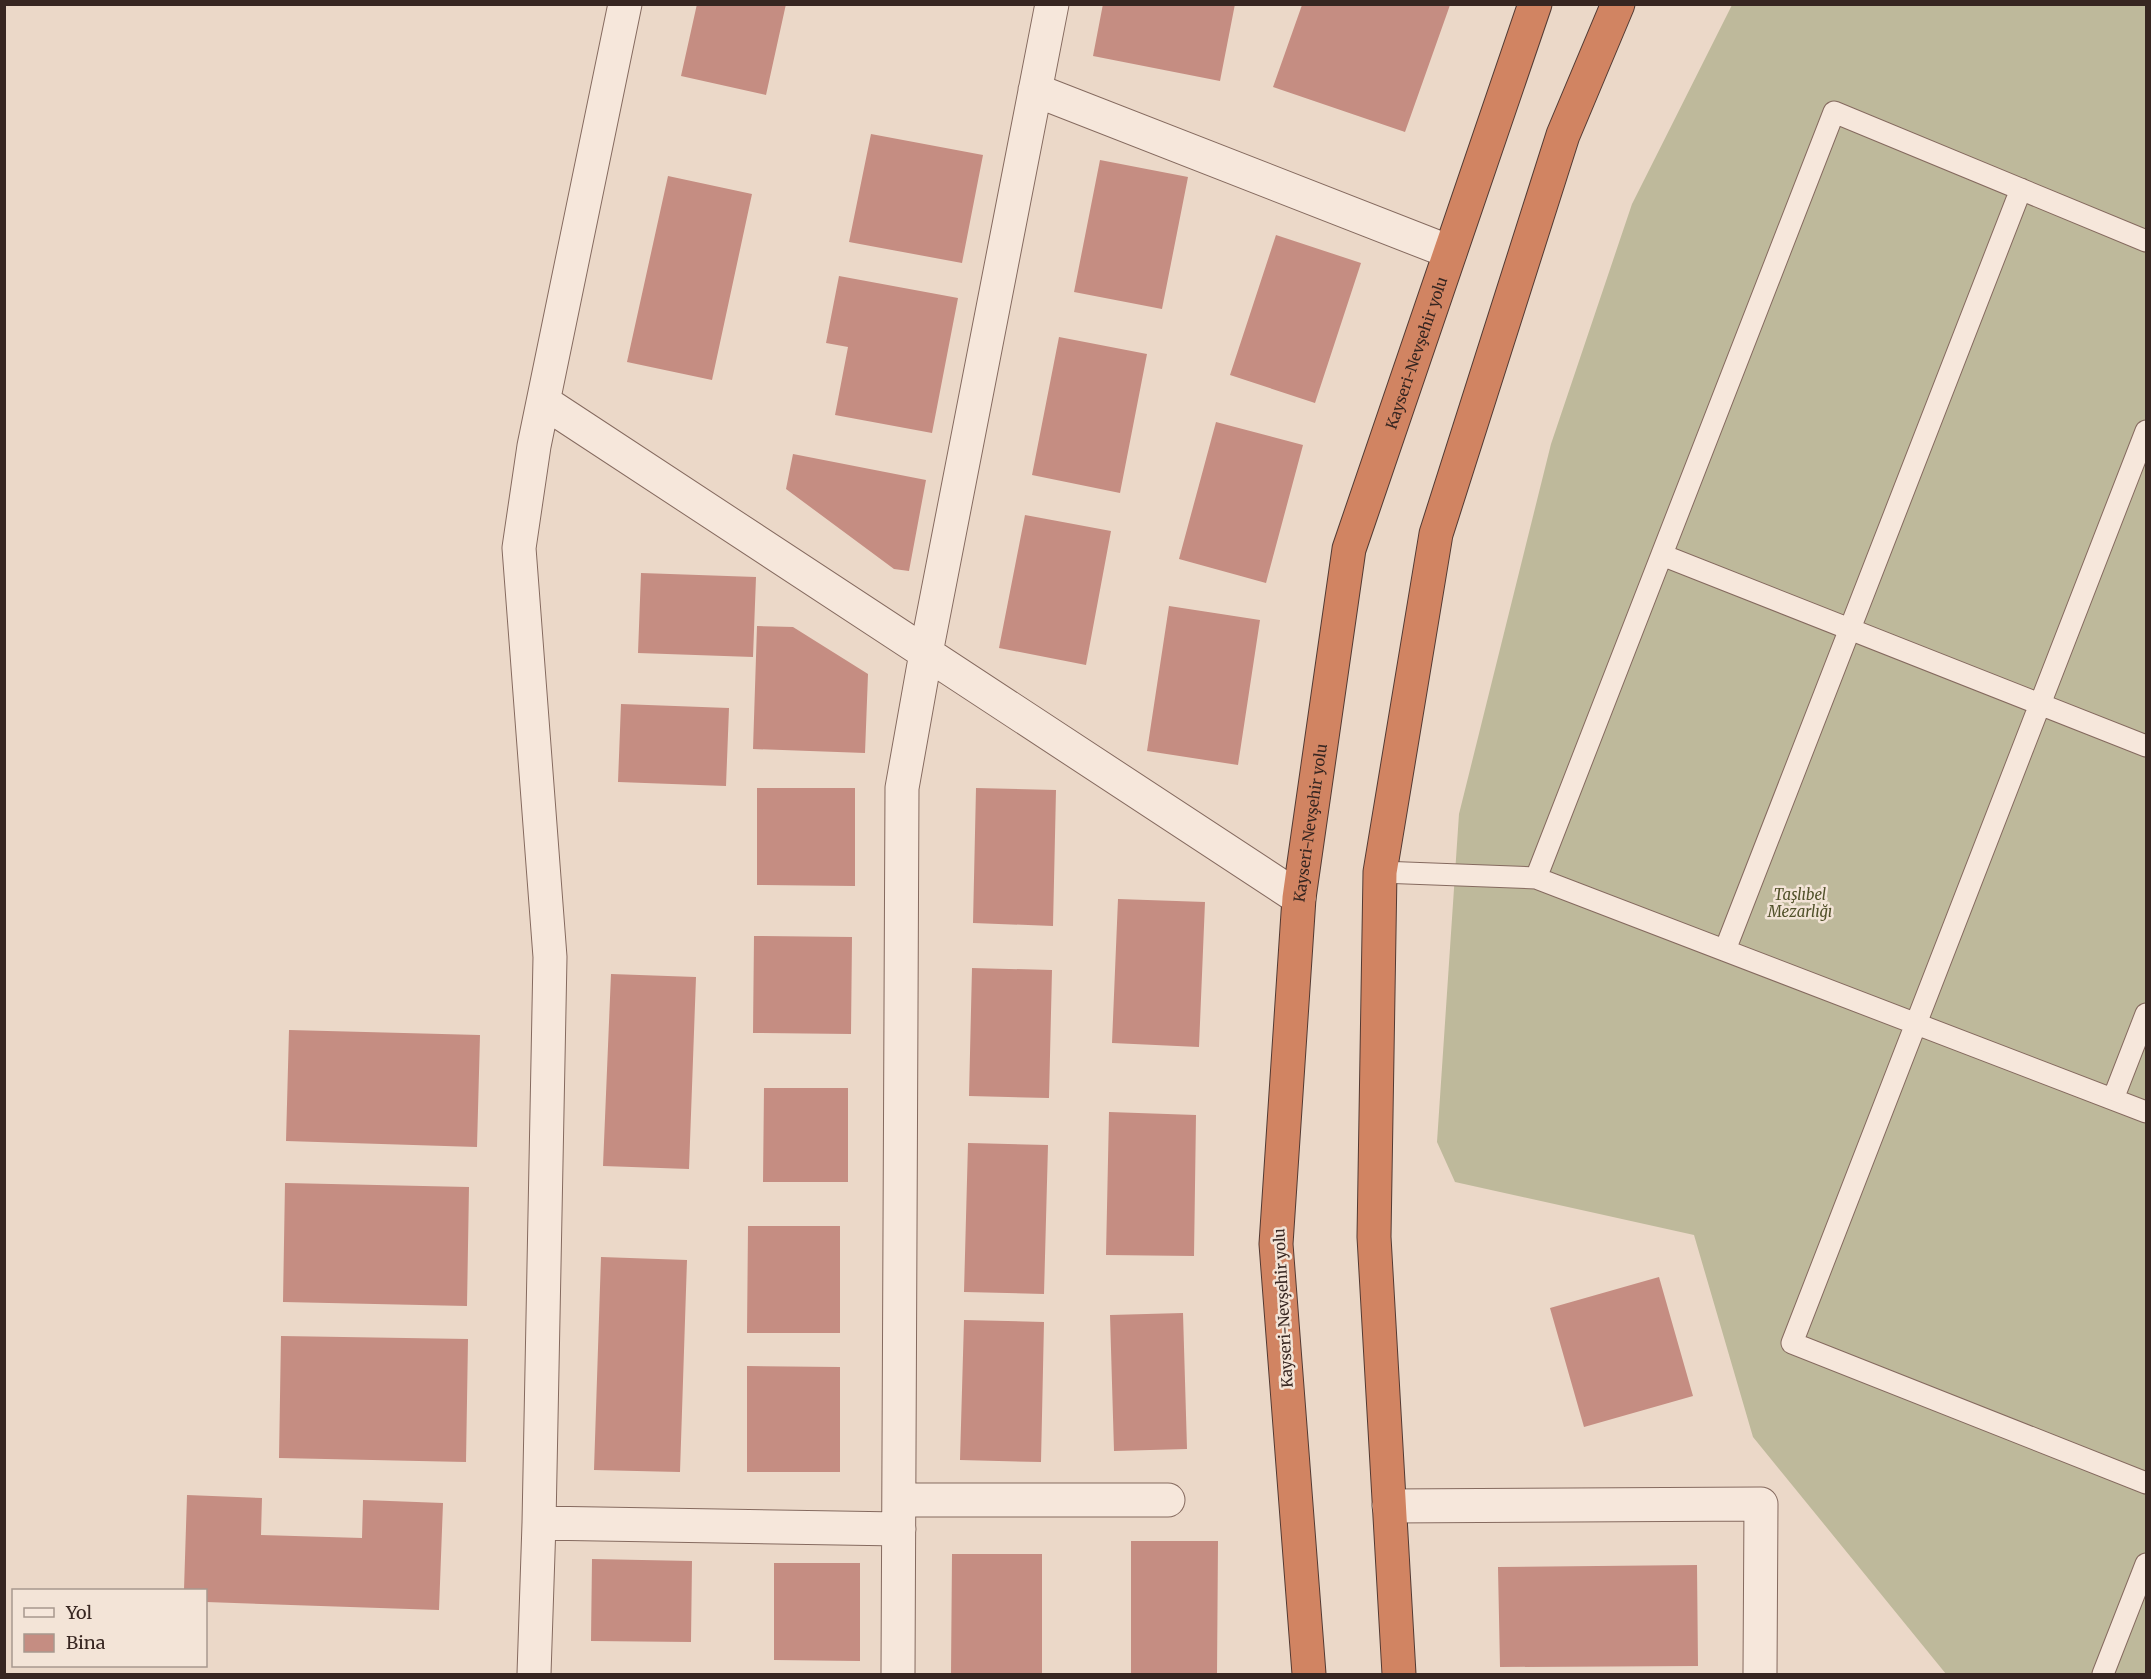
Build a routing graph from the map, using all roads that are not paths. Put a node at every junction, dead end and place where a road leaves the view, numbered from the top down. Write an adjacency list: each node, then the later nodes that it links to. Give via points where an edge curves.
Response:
1 (625, 4): 9 (street)
2 (1052, 4): 5 (street)
3 (1535, 4): 8 (highway, Kayseri-Nevşehir yolu)
4 (1618, 4): 16 (highway, via 1563,135 1436,534)
5 (1035, 90): 8 (street); 13 (street)
6 (2021, 189): 7 (lane); 11 (lane, via 1834,112); 12 (lane)
7 (2146, 241)
8 (1450, 252): 18 (highway, Kayseri-Nevşehir yolu, via 1348,549)
9 (544, 402): 13 (street); 28 (street, via 519,548 550,957)
10 (2146, 431): 14 (lane)
11 (1662, 555): 12 (lane); 17 (lane)
12 (1849, 629): 14 (lane); 19 (lane)
13 (926, 653): 18 (street); 27 (street, via 902,788)
14 (2040, 704): 15 (lane); 21 (lane)
15 (2146, 746)
16 (1380, 872): 17 (lane); 26 (highway, via 1374,1237)
17 (1536, 878): 19 (lane)
18 (1299, 898): 30 (highway, Kayseri-Nevşehir yolu, via 1276,1244)
19 (1725, 950): 21 (lane)
20 (2146, 1014): 22 (lane)
21 (1916, 1024): 22 (lane); 24 (lane, via 1792,1344)
22 (2114, 1099): 23 (lane)
23 (2146, 1112)
24 (2146, 1483)
25 (1168, 1500): 27 (street)
26 (1389, 1506): 33 (highway); 34 (street, via 1761,1504)
27 (899, 1514): 28 (street); 32 (street)
28 (539, 1523): 31 (street)
29 (2146, 1564): 35 (lane)
30 (1308, 1666)
31 (534, 1674)
32 (898, 1674)
33 (1399, 1674)
34 (1760, 1674)
35 (2103, 1674)

